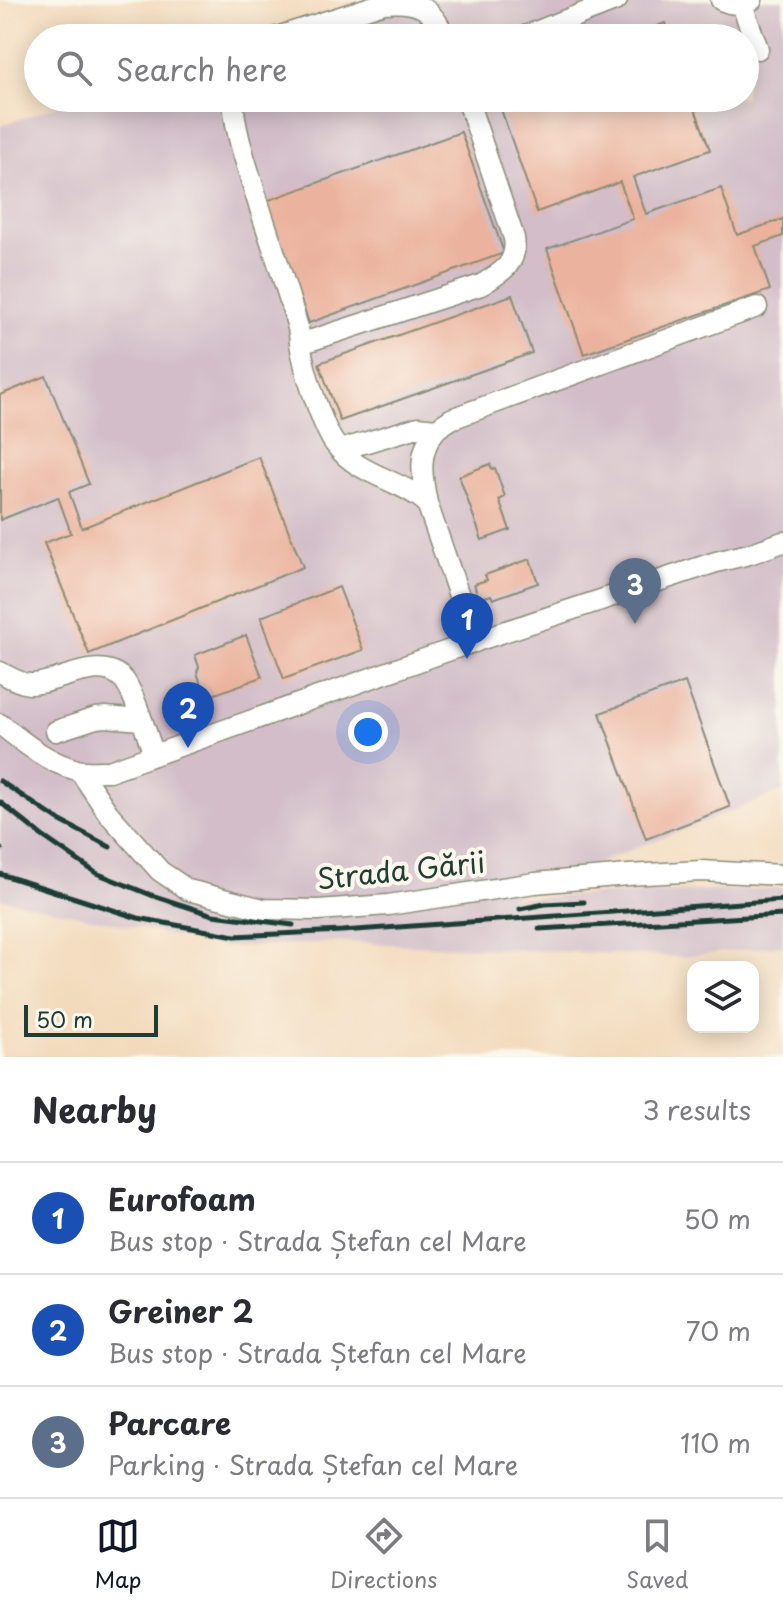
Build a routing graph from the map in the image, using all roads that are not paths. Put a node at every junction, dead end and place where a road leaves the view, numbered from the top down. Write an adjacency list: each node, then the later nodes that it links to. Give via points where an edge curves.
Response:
1 (617, 0): 6 (street)
2 (721, 0): 3 (street)
3 (747, 2): 7 (street)
4 (318, 24): 5 (street, via 400,2 422,7)
5 (439, 24)
6 (556, 24)
7 (752, 24)
8 (234, 112): 11 (street)
9 (472, 112): 11 (street, via 514,238 512,261 481,285)
10 (757, 307): 12 (street, via 451,419)
11 (300, 344): 13 (street, via 328,433)
12 (436, 429): 13 (street, via 418,427); 14 (street, via 422,462)
13 (340, 450): 14 (street)
14 (427, 503): 16 (street)
15 (783, 542): 16 (street)
16 (475, 642): 21 (street)
17 (0, 672): 18 (street, via 26,684 92,669 116,673 125,681)
18 (141, 720): 20 (street, via 96,718); 21 (street)
19 (0, 724): 22 (street, via 53,762)
20 (56, 731)
21 (154, 755): 22 (street, via 109,771)
22 (80, 771): 23 (street, Strada Gării, via 108,813 160,871 188,890 263,909 388,905 628,875)
23 (783, 875)

